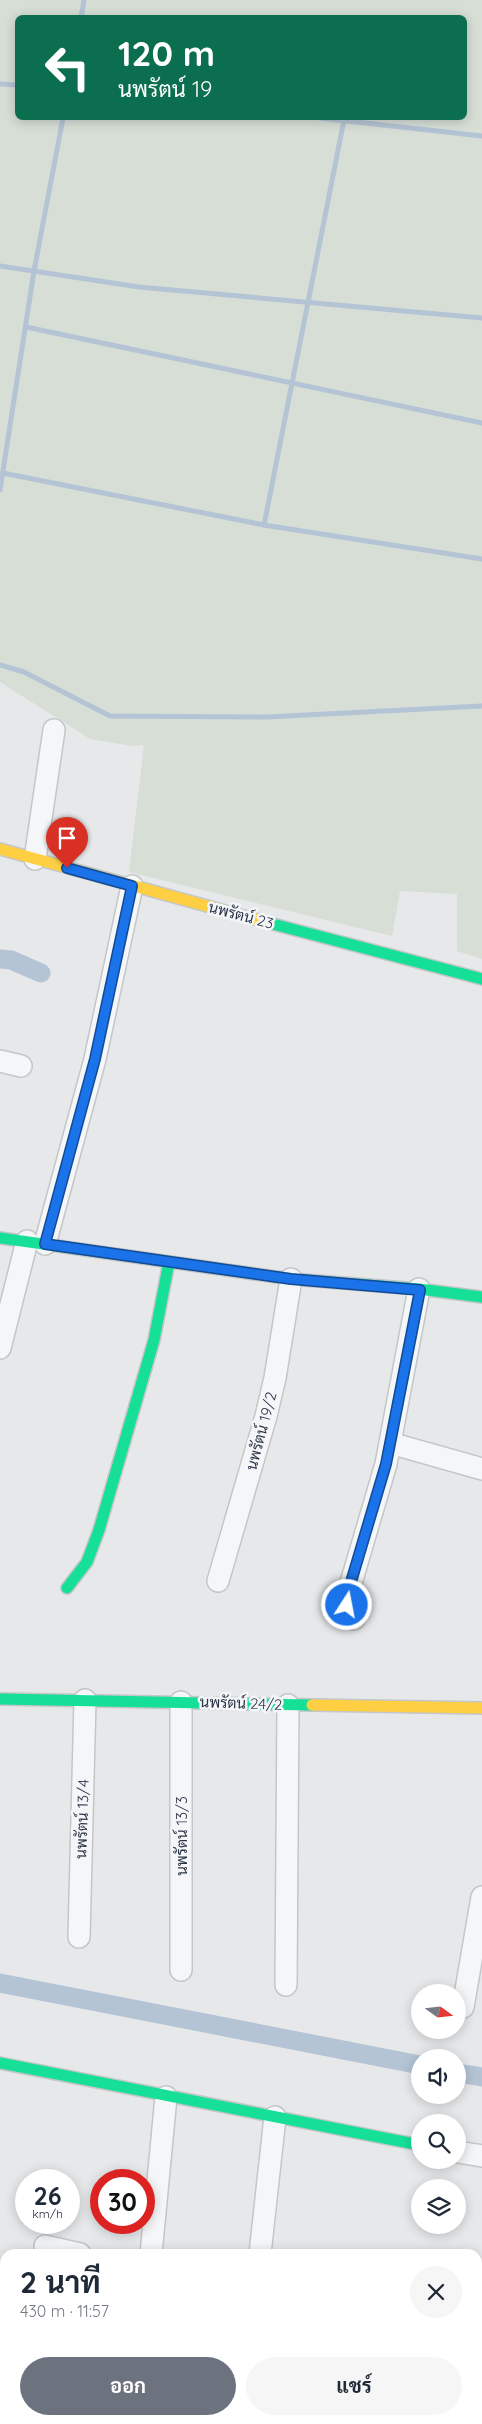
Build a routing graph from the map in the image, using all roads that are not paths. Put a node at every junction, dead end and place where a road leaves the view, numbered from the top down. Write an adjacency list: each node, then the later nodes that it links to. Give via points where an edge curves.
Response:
1 (54, 730): 3 (street)
2 (0, 849): 3 (street, นพรัตน์ 23)
3 (35, 859): 4 (street, นพรัตน์ 23)
4 (132, 886): 5 (street, นพรัตน์ 23); 9 (street, via 95,1059)
5 (482, 979)
6 (0, 1061): 7 (street)
7 (21, 1066)
8 (0, 1238): 9 (street)
9 (36, 1243): 10 (street); 14 (street)
10 (169, 1262): 11 (street); 18 (street, via 154,1340 99,1530 87,1562)
11 (291, 1279): 12 (street); 17 (street, นพรัตน์ 19/2, via 266,1416)
12 (420, 1290): 13 (street); 15 (street)
13 (482, 1297)
14 (0, 1348)
15 (390, 1443): 16 (street); 19 (street, via 346,1600)
16 (482, 1470)
17 (218, 1580)
18 (68, 1588)
19 (354, 1619)
20 (0, 1698): 21 (street, นพรัตน์ 24/2)
21 (85, 1700): 22 (street, นพรัตน์ 24/2); 26 (street, นพรัตน์ 13/4)
22 (181, 1702): 23 (street, นพรัตน์ 24/2); 27 (street, นพรัตน์ 13/3)
23 (288, 1705): 24 (street, นพรัตน์ 24/2); 28 (street)
24 (482, 1708)
25 (482, 1897): 29 (street)
26 (79, 1937)
27 (181, 1970)
28 (286, 1985)
29 (466, 1990)
30 (0, 2063): 31 (street)
31 (166, 2097): 32 (street); 38 (street)
32 (275, 2117): 33 (street); 39 (street)
33 (411, 2143)
34 (466, 2153): 35 (street)
35 (482, 2156)
36 (44, 2246): 37 (street)
37 (58, 2249)
38 (151, 2249)
39 (261, 2249)

